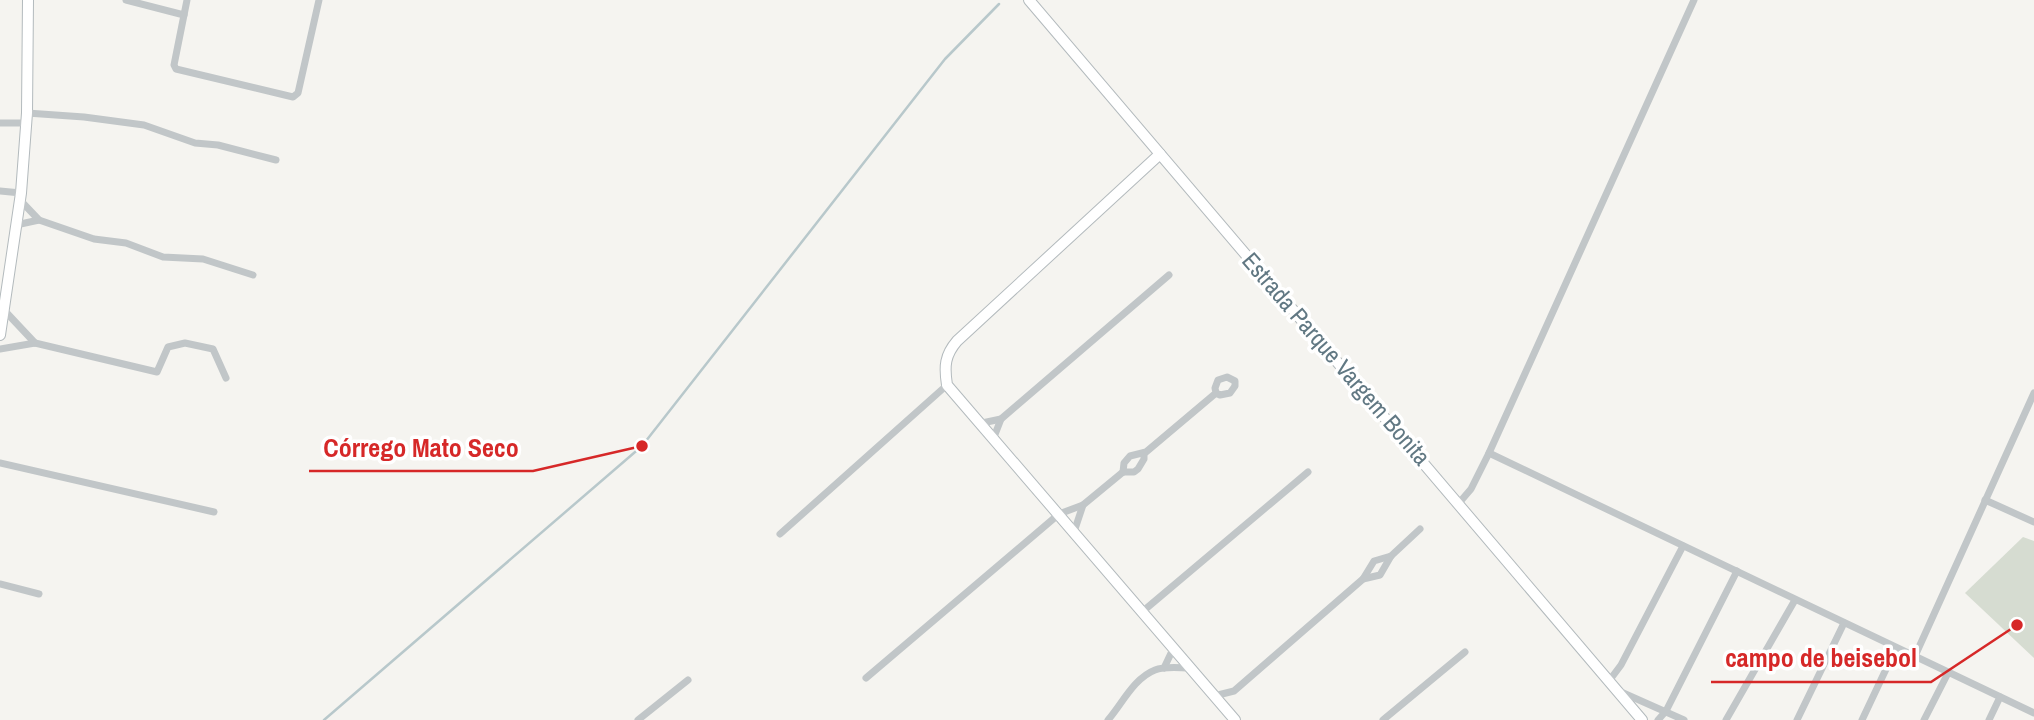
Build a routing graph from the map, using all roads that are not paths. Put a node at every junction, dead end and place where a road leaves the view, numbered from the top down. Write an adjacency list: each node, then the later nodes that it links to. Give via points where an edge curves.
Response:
1 (28, 0): 8 (street)
2 (127, 0): 7 (street)
3 (187, 0): 7 (street)
4 (319, 0): 7 (street, via 298,93 293,97 176,69)
5 (1029, 0): 10 (street, Estrada Parque Vargem Bonita)
6 (1694, 0): 30 (street)
7 (184, 15)
8 (27, 118): 9 (street); 11 (street, via 94,118 144,125 195,143); 13 (street)
9 (0, 123)
10 (1160, 154): 23 (street, via 957,341 946,359); 35 (street, Estrada Parque Vargem Bonita)
11 (276, 160)
12 (0, 191): 13 (street)
13 (20, 196): 14 (street); 15 (street)
14 (39, 219): 15 (street); 16 (street, via 94,239 126,243 163,257 203,259)
15 (16, 225): 18 (street)
16 (253, 275)
17 (1169, 275): 26 (street)
18 (4, 310): 19 (street); 20 (street)
19 (0, 335)
20 (35, 344): 21 (street); 22 (street, via 157,372 168,347 185,344 213,349)
21 (0, 349)
22 (226, 378)
23 (947, 385): 27 (street); 42 (street)
24 (1216, 393): 29 (street)
25 (2034, 393): 34 (street)
26 (1001, 419): 27 (street); 28 (street)
27 (982, 423): 28 (street)
28 (994, 437): 38 (street)
29 (1144, 453): 32 (street, via 1127,459); 32 (street, via 1138,469)
30 (1489, 453): 35 (street); 43 (street)
31 (0, 463): 37 (street)
32 (1123, 472): 36 (street)
33 (1308, 472): 50 (street)
34 (1985, 500): 39 (street); 55 (street)
35 (1459, 503): 61 (street, Estrada Parque Vargem Bonita)
36 (1083, 505): 38 (street); 41 (street)
37 (214, 512)
38 (1059, 514): 41 (street); 59 (street)
39 (2034, 522)
40 (1420, 529): 44 (street)
41 (1074, 532): 50 (street)
42 (780, 534)
43 (1683, 546): 45 (street); 61 (street)
44 (1391, 556): 46 (street, via 1374,561); 46 (street, via 1380,575)
45 (1737, 571): 49 (street); 67 (street)
46 (1363, 579): 62 (street)
47 (0, 584): 48 (street)
48 (39, 594)
49 (1795, 600): 51 (street); 76 (street)
50 (1142, 612): 53 (street)
51 (1844, 623): 52 (street); 77 (street)
52 (1896, 648): 55 (street); 78 (street)
53 (1173, 649): 56 (street); 57 (street)
54 (1465, 652): 72 (street)
55 (1915, 656): 58 (street)
56 (1164, 668): 57 (street); 70 (street, via 1152,671 1126,695)
57 (1190, 668): 64 (street)
58 (1948, 673): 65 (street); 79 (street)
59 (866, 678)
60 (688, 680): 69 (street)
61 (1609, 681): 63 (street, Estrada Parque Vargem Bonita)
62 (1234, 691): 64 (street); 66 (street)
63 (1617, 691): 67 (street); 73 (street, Estrada Parque Vargem Bonita)
64 (1214, 696): 66 (street)
65 (2000, 697): 68 (street); 80 (street)
66 (1225, 708): 71 (street)
67 (1666, 711): 74 (street); 75 (street)
68 (2034, 713)
69 (638, 720)
70 (1108, 720)
71 (1235, 720)
72 (1383, 720)
73 (1642, 720)
74 (1658, 720)
75 (1684, 720)
76 (1726, 720)
77 (1797, 720)
78 (1862, 720)
79 (1924, 720)
80 (1989, 720)

